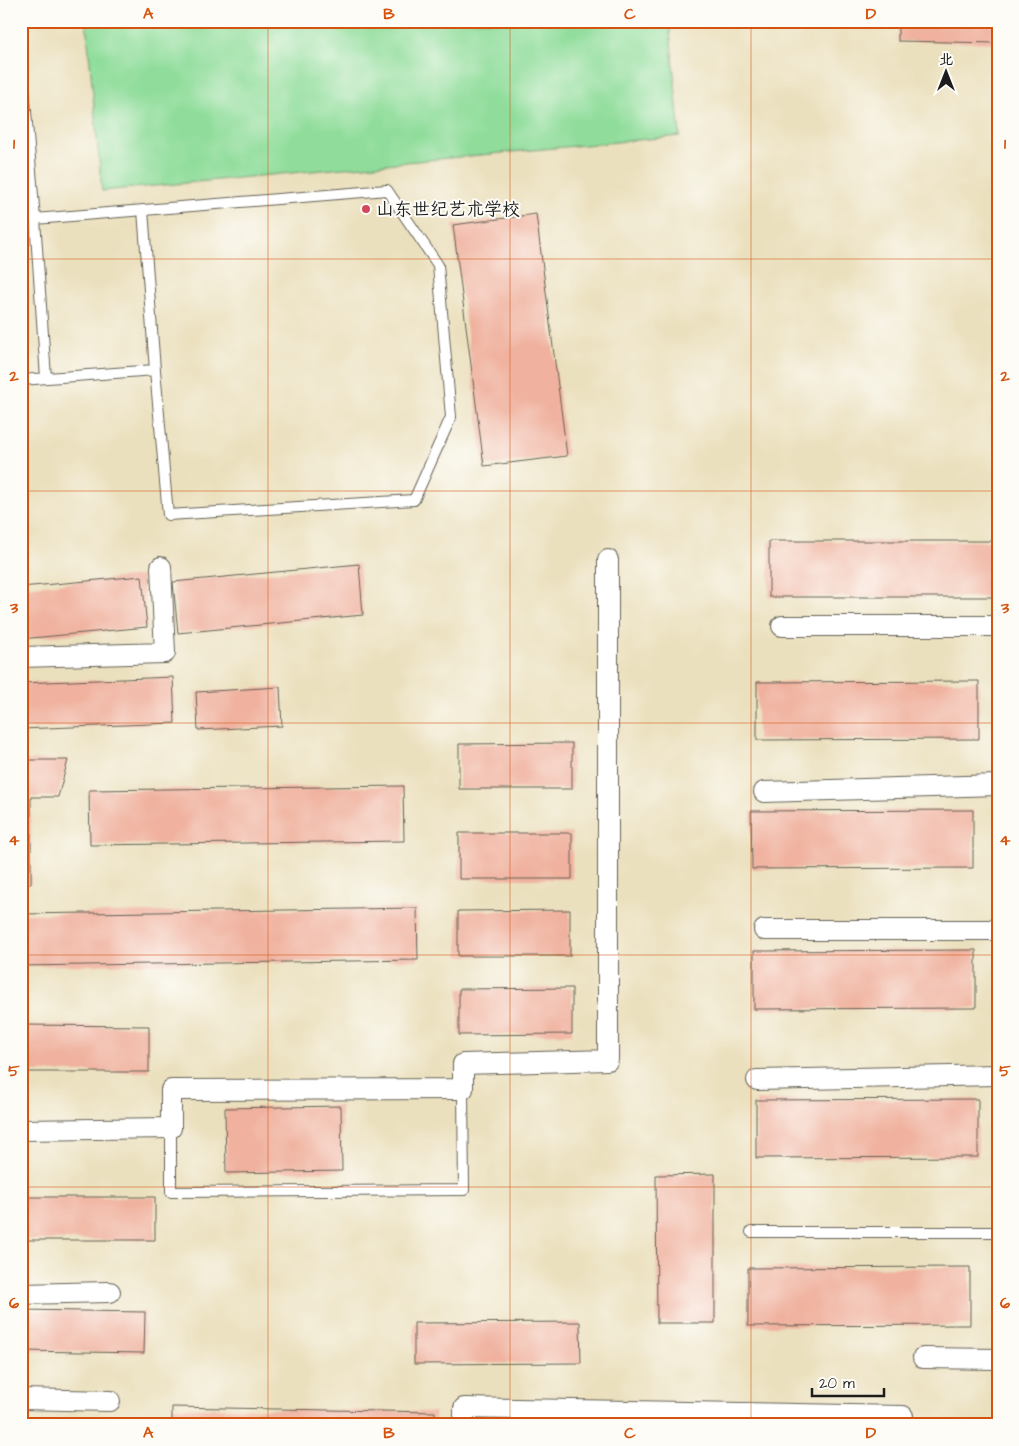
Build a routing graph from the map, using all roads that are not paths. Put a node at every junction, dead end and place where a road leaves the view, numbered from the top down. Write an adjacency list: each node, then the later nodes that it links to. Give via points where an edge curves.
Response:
1 (21, 52): 3 (lane)
2 (143, 210): 3 (lane); 4 (lane); 4 (lane, via 387,190 438,265 451,417 414,500 168,515)
3 (35, 219): 5 (lane)
4 (155, 370): 5 (lane)
5 (46, 378): 6 (lane)
6 (21, 380)
7 (608, 560): 18 (street, via 608,1060 463,1064)
8 (160, 566): 11 (street, via 165,653)
9 (782, 626): 10 (street)
10 (998, 626)
11 (21, 657)
12 (998, 785): 13 (street)
13 (764, 792)
14 (764, 930): 15 (street)
15 (998, 930)
16 (998, 1075): 17 (street)
17 (757, 1080)
18 (463, 1089): 19 (street, via 171,1090); 19 (lane, via 464,1190 171,1192)
19 (171, 1128): 20 (street)
20 (21, 1130)
21 (751, 1232): 22 (lane)
22 (998, 1232)
23 (110, 1292): 24 (street)
24 (21, 1294)
25 (923, 1358): 26 (street)
26 (998, 1358)
27 (21, 1399): 28 (street)
28 (110, 1401)
29 (464, 1425): 30 (street, via 464,1408 903,1416)
30 (903, 1425)

